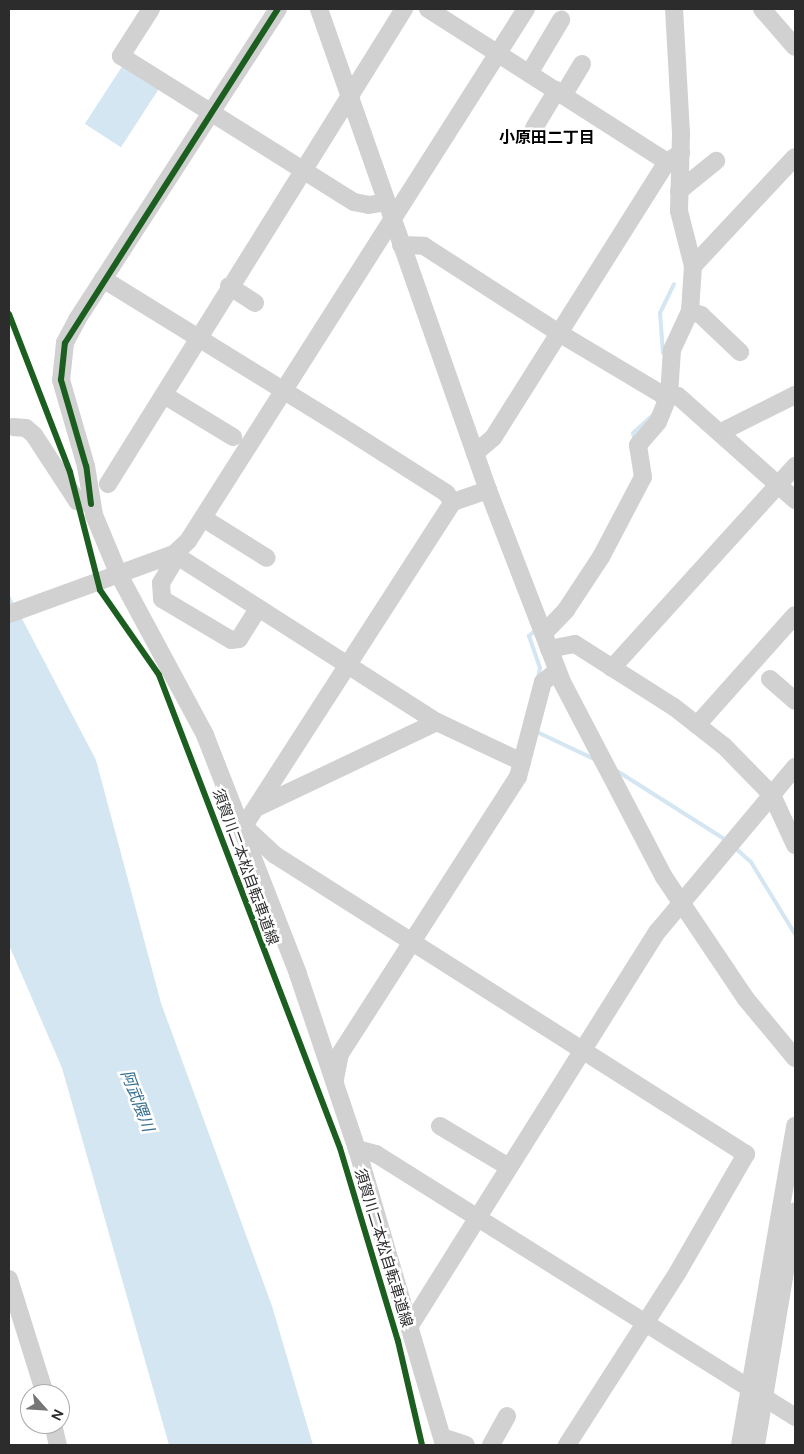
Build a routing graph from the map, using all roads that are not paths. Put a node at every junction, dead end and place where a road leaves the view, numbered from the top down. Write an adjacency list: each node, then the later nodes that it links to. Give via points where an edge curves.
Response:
1 (151, 9): 16 (street, via 121,56)
2 (278, 9): 16 (street)
3 (319, 9): 15 (street)
4 (404, 9): 15 (street)
5 (428, 9): 11 (street)
6 (526, 9): 11 (street)
7 (674, 9): 19 (street)
8 (764, 9): 10 (street)
9 (561, 20): 13 (street)
10 (795, 47)
11 (499, 52): 13 (street); 24 (street)
12 (582, 64): 14 (street)
13 (530, 72): 14 (street)
14 (560, 92): 17 (street); 19 (street)
15 (348, 97): 21 (street); 23 (street)
16 (211, 111): 21 (street); 27 (street)
17 (534, 128)
18 (795, 157): 26 (street)
19 (674, 158): 22 (street); 31 (street)
20 (716, 160): 22 (street)
21 (304, 169): 23 (street, via 362,205); 28 (street)
22 (679, 191): 26 (street)
23 (386, 202): 24 (street)
24 (393, 219): 25 (street); 34 (street)
25 (401, 245): 31 (street, via 424,246); 41 (street)
26 (693, 266): 30 (street)
27 (103, 279): 32 (street); 48 (street, via 65,344 61,364)
28 (229, 286): 29 (street); 32 (street)
29 (255, 303)
30 (690, 311): 33 (street, via 701,314); 36 (street, via 672,350)
31 (559, 334): 36 (street); 41 (street, via 493,438)
32 (196, 336): 34 (street); 35 (street)
33 (740, 352)
34 (284, 390): 47 (street, via 446,493); 49 (street)
35 (164, 395): 40 (street); 43 (street)
36 (670, 395): 39 (street, via 678,396); 56 (street, via 658,422 638,445 643,477 618,525)
37 (795, 395): 39 (street)
38 (13, 428): 48 (street, via 26,428 34,435 77,501)
39 (721, 432): 44 (street)
40 (233, 437)
41 (475, 453): 45 (street)
42 (795, 466): 44 (street)
43 (108, 484)
44 (779, 486): 46 (street); 58 (street)
45 (488, 490): 47 (street); 56 (street)
46 (795, 500)
47 (453, 502): 57 (street)
48 (91, 504): 52 (street)
49 (203, 518): 50 (street); 51 (street)
50 (175, 556): 52 (street); 53 (street); 53 (street, via 161,583 162,599 231,640 239,639)
51 (267, 558)
52 (112, 577): 54 (street); 68 (street, via 185,691)
53 (257, 610): 57 (street)
54 (9, 614)
55 (795, 615): 63 (street)
56 (546, 641): 58 (street, via 570,643); 59 (street)
57 (348, 668): 62 (street); 67 (street)
58 (612, 668): 63 (street)
59 (557, 671): 64 (street, via 543,682); 70 (street, via 624,808)
60 (770, 679): 61 (street)
61 (795, 701)
62 (437, 722): 64 (street); 67 (street)
63 (697, 725): 66 (street)
64 (522, 762): 71 (street)
65 (795, 768): 66 (street)
66 (772, 795): 69 (street); 70 (street)
67 (260, 806): 68 (street)
68 (243, 828): 71 (street, via 275,855); 74 (street)
69 (795, 845)
70 (682, 904): 72 (street, via 658,931); 73 (street, via 746,999)
71 (413, 942): 72 (street); 74 (street, via 340,1054)
72 (581, 1048): 78 (street); 83 (street, via 746,1154)
73 (795, 1058)
74 (335, 1080): 77 (street)
75 (440, 1126): 78 (street)
76 (795, 1126): 85 (street)
77 (357, 1149): 80 (street, via 376,1154); 82 (street)
78 (507, 1166): 80 (street)
79 (795, 1211): 85 (street)
80 (474, 1217): 82 (street); 83 (street)
81 (9, 1279): 84 (street)
82 (411, 1324): 88 (street)
83 (645, 1324): 85 (street); 91 (street)
84 (42, 1384)
85 (757, 1395): 87 (street); 92 (street); 93 (street)
86 (507, 1416): 90 (street)
87 (795, 1416)
88 (443, 1441): 89 (street)
89 (466, 1445)
90 (491, 1445)
91 (567, 1445)
92 (740, 1445)
93 (756, 1445)

